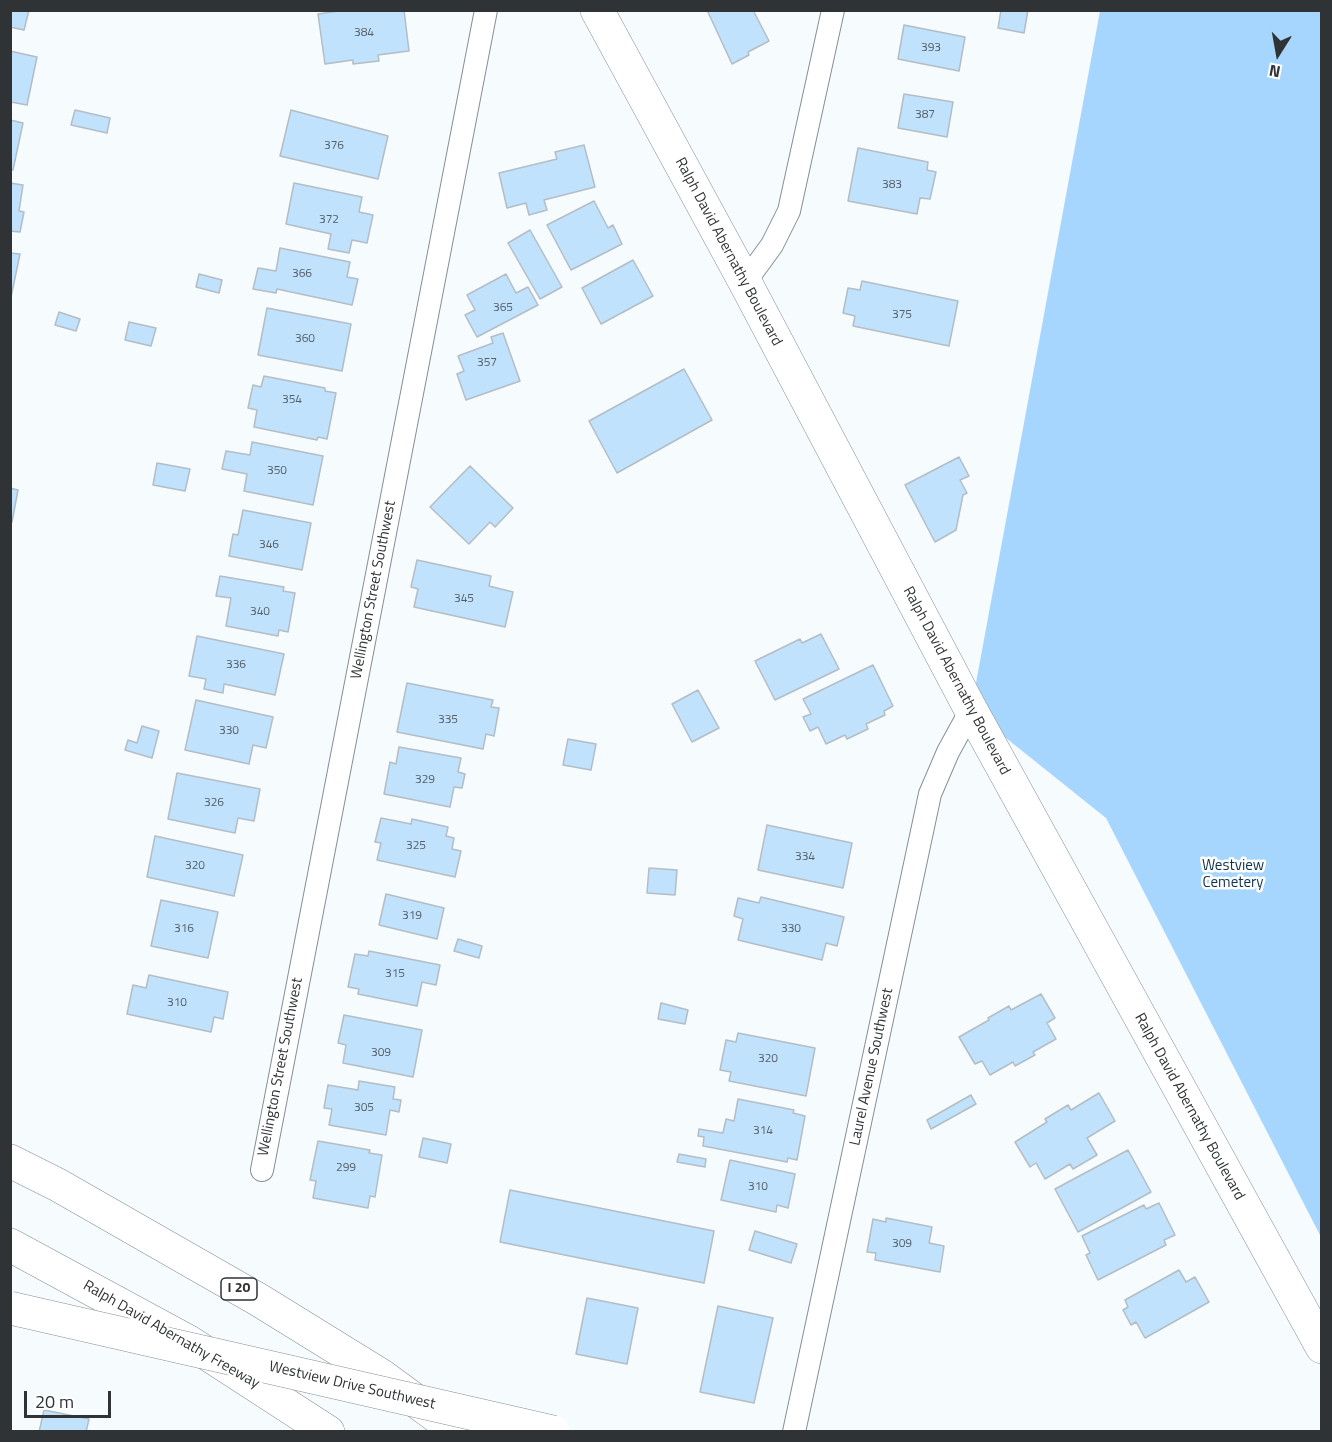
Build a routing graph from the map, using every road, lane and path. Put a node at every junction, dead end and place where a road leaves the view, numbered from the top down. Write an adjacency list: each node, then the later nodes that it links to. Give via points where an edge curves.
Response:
1 (486, 10): 7 (street, Wellington Street Southwest)
2 (597, 10): 4 (main road, Ralph David Abernathy Boulevard)
3 (833, 10): 4 (street, via 789,211 772,245)
4 (745, 282): 5 (main road, Ralph David Abernathy Boulevard)
5 (971, 710): 10 (main road, Ralph David Abernathy Boulevard); 14 (street, Laurel Avenue Southwest, via 930,794)
6 (10, 1161): 12 (main road, I 20, via 259,1300 382,1376)
7 (262, 1170)
8 (10, 1245): 11 (main road, Ralph David Abernathy Freeway, via 189,1342)
9 (10, 1308): 13 (main road, Westview Drive Southwest, bridge)
10 (1322, 1347)
11 (328, 1431)
12 (458, 1431)
13 (553, 1431)
14 (794, 1431)

